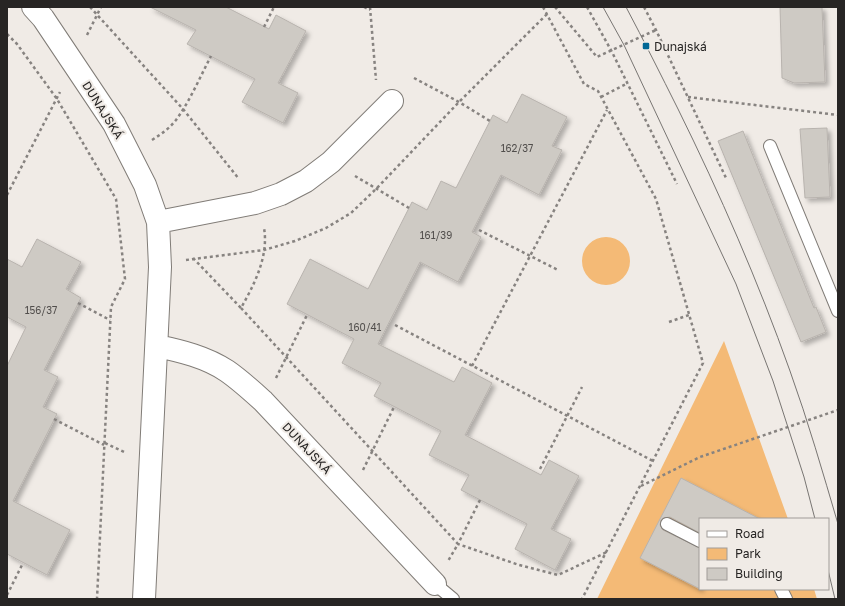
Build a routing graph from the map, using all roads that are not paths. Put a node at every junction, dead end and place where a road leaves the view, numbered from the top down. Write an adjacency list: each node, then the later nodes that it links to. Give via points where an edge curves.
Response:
1 (33, 7): 4 (street, DUNAJSKÁ, via 114,124 144,185)
2 (384, 94): 4 (street, via 331,162 306,181 281,194 255,203)
3 (770, 146): 5 (lane)
4 (158, 222): 6 (street, DUNAJSKÁ, via 160,267)
5 (838, 311)
6 (157, 346): 9 (street, DUNAJSKÁ, via 206,360 244,383); 10 (street, DUNAJSKÁ)
7 (667, 524): 8 (lane)
8 (699, 540)
9 (435, 584): 11 (lane)
10 (144, 599)
11 (453, 599)

